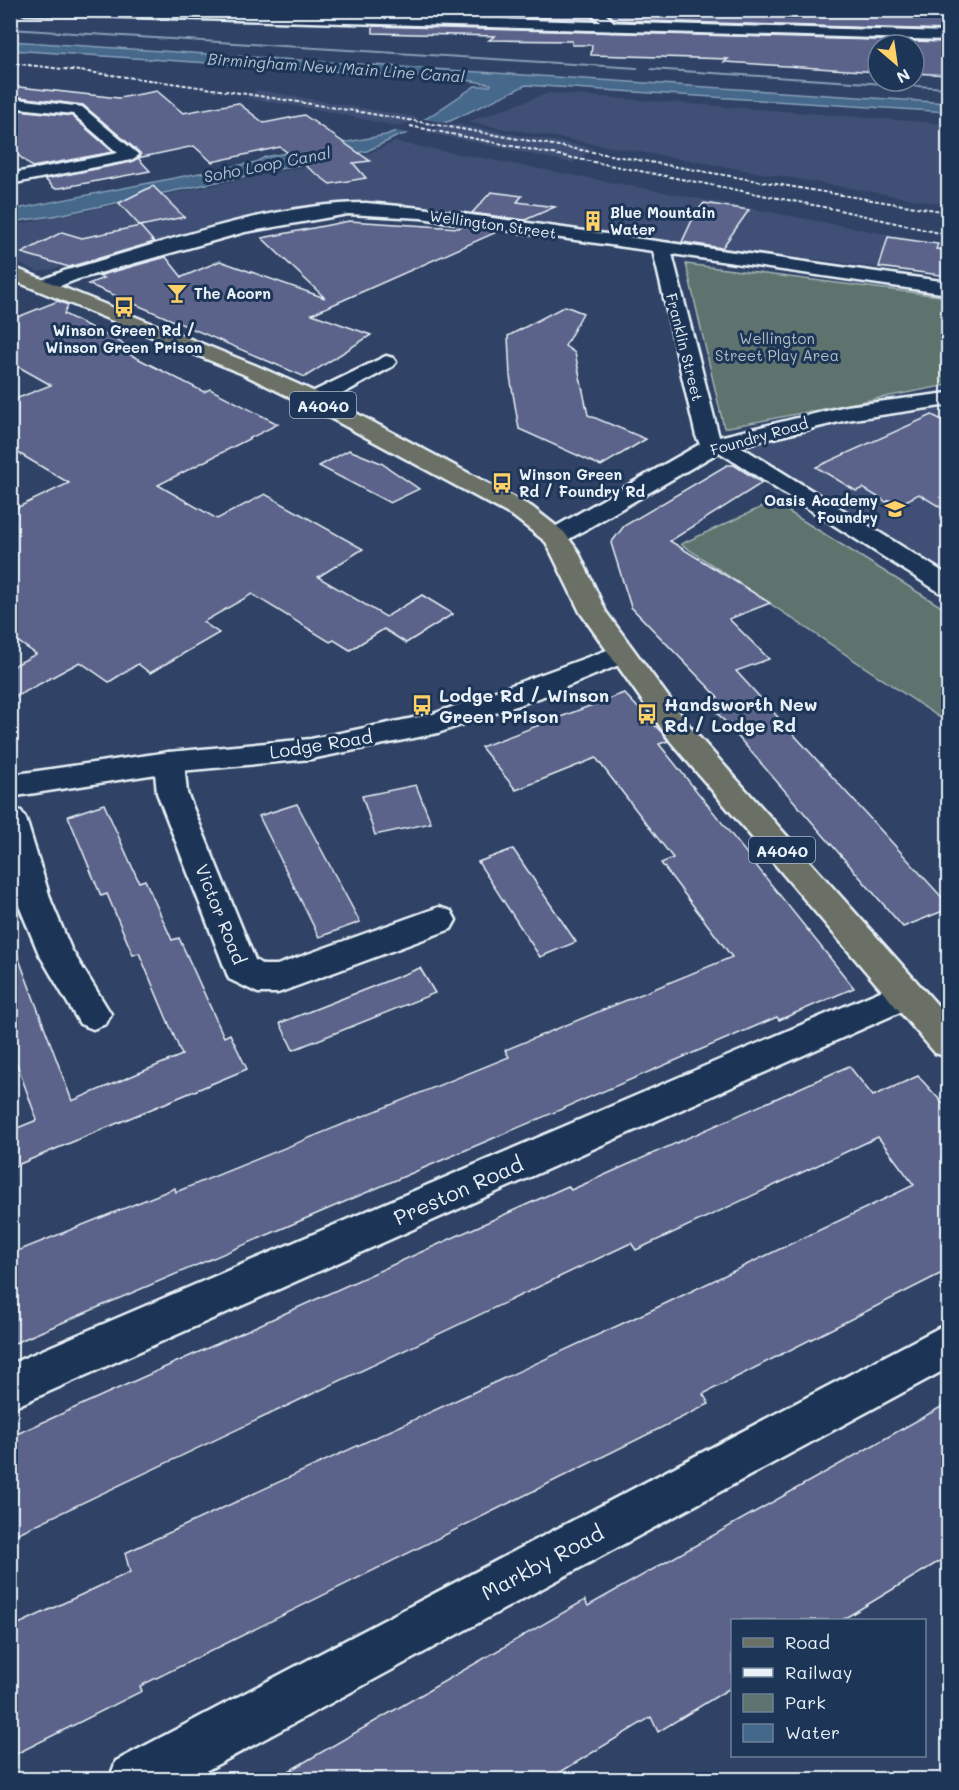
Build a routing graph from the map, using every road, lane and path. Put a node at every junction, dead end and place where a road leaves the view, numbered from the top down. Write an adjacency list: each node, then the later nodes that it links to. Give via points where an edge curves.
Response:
1 (25, 10): 3 (street)
2 (593, 10): 6 (street)
3 (32, 11): 4 (street)
4 (332, 15): 5 (street)
5 (449, 16): 6 (street)
6 (612, 27): 7 (street)
7 (948, 36)
8 (10, 102): 9 (street, via 77,110 131,155)
9 (14, 173)
10 (661, 247): 12 (street, Wellington Street, via 421,213 350,208 250,227 71,274); 13 (street, Wellington Street); 17 (street, Franklin Street, via 707,436)
11 (10, 272): 12 (main road, A4040)
12 (44, 286): 15 (main road, A4040)
13 (948, 288)
14 (386, 362): 15 (street)
15 (314, 400): 18 (main road, A4040, via 523,512)
16 (945, 402): 17 (street, Foundry Road, via 847,413)
17 (718, 445): 18 (street, Foundry Road); 19 (street)
18 (555, 537): 20 (main road, A4040, via 593,612)
19 (948, 586)
20 (621, 654): 21 (street, Lodge Road, via 438,723 311,749); 25 (main road, A4040, via 681,735)
21 (169, 762): 22 (street, Lodge Road); 24 (street, Victor Road, via 172,793 241,969 258,979 279,979)
22 (10, 786)
23 (10, 819): 26 (street, via 34,901 56,954)
24 (439, 919)
25 (906, 994): 27 (main road, A4040); 29 (street, Preston Road)
26 (93, 1014)
27 (948, 1042)
28 (948, 1345): 30 (street, Markby Road)
29 (10, 1387)
30 (135, 1779)

